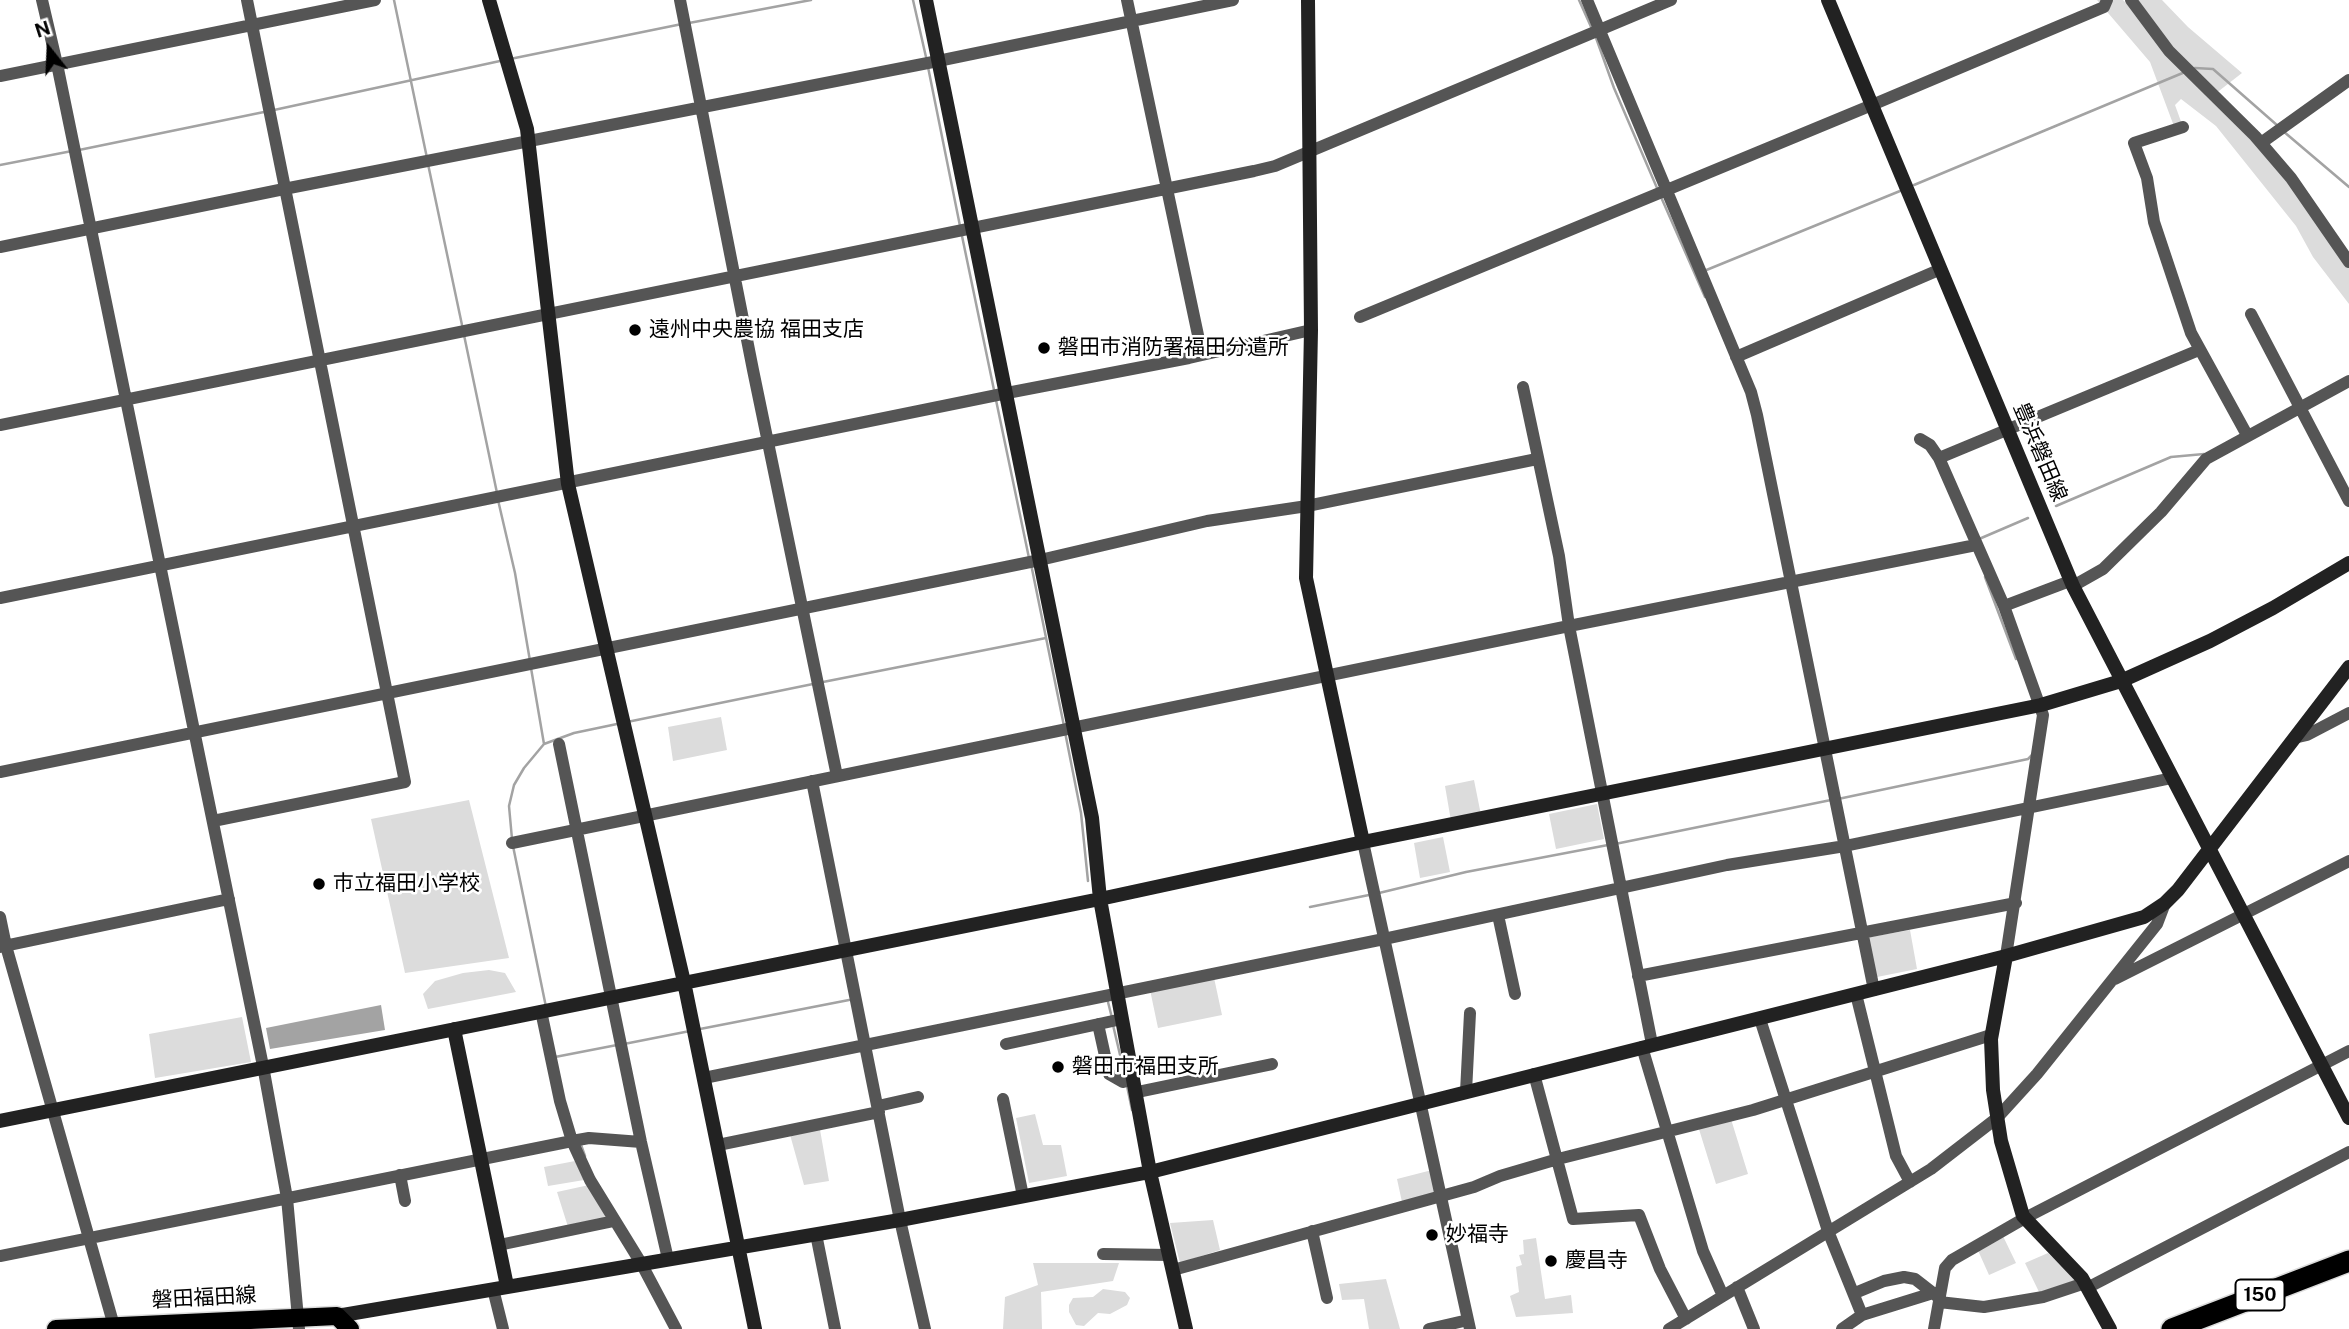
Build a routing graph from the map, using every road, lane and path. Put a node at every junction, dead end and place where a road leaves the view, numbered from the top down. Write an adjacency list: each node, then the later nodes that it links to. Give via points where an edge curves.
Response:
1 (42, 0): 19 (street)
2 (247, 0): 16 (street)
3 (375, 0): 16 (street)
4 (489, 0): 25 (street)
5 (680, 0): 23 (street)
6 (926, 0): 18 (street)
7 (1127, 0): 15 (street)
8 (1233, 0): 15 (street)
9 (1308, 0): 27 (street)
10 (1587, 0): 17 (street)
11 (1671, 0): 17 (street)
12 (1828, 0): 22 (street, 豊浜磐田線)
13 (2107, 0): 22 (street, via 2104,7)
14 (2131, 0): 26 (street, via 2169,51)
15 (1131, 21): 18 (street); 29 (street)
16 (252, 25): 19 (street); 28 (street)
17 (1599, 30): 27 (street); 30 (street)
18 (938, 61): 23 (street); 32 (street)
19 (57, 64): 20 (street); 31 (street)
20 (0, 76)
21 (2349, 80): 26 (street)
22 (1872, 106): 30 (street); 35 (street, 豊浜磐田線)
23 (702, 108): 25 (street); 36 (street)
24 (2183, 127): 41 (street, via 2134,142 2147,178 2154,222)
25 (528, 141): 28 (street); 38 (street)
26 (2261, 143): 34 (street)
27 (1308, 152): 29 (street, via 1254,171); 40 (street)
28 (284, 188): 31 (street); 44 (street)
29 (1165, 188): 32 (street); 42 (street)
30 (1666, 190): 39 (street); 43 (street)
31 (90, 228): 33 (street); 48 (street)
32 (972, 228): 36 (street); 47 (street)
33 (0, 247)
34 (2349, 262)
35 (1941, 269): 43 (street); 51 (street, 豊浜磐田線)
36 (736, 274): 38 (street); 54 (street)
37 (2250, 314): 49 (street)
38 (547, 315): 44 (street); 57 (street)
39 (1360, 317)
40 (1311, 330): 42 (street); 59 (street)
41 (2199, 350): 51 (street); 52 (street)
42 (1202, 354): 47 (street)
43 (1736, 356): 65 (street, via 1758,415)
44 (320, 360): 48 (street); 60 (street)
45 (2349, 381): 49 (street)
46 (1523, 387): 56 (street)
47 (1006, 393): 54 (street); 62 (street)
48 (126, 399): 50 (street); 64 (street)
49 (2299, 406): 52 (street); 58 (street)
50 (0, 425)
51 (2007, 430): 55 (street); 66 (street, 豊浜磐田線)
52 (2247, 435): 66 (street, via 2206,459 2103,569)
53 (1920, 439): 55 (street)
54 (769, 442): 57 (street); 69 (street)
55 (1938, 458): 61 (street)
56 (1537, 459): 59 (street); 70 (street)
57 (568, 484): 60 (street); 71 (street)
58 (2349, 501)
59 (1307, 506): 62 (street, via 1207,521); 73 (street, via 1306,578)
60 (354, 526): 64 (street); 75 (street)
61 (1976, 545): 65 (street); 68 (street)
62 (1040, 560): 69 (street); 78 (street)
63 (2349, 563): 74 (street, via 2220,635)
64 (160, 566): 67 (street); 79 (street)
65 (1791, 582): 70 (street); 82 (street)
66 (2072, 583): 68 (street); 74 (street, 豊浜磐田線)
67 (0, 598)
68 (2004, 606): 76 (street)
69 (803, 609): 71 (street); 84 (street)
70 (1569, 626): 73 (street); 87 (street)
71 (607, 649): 75 (street); 89 (street)
72 (2349, 667): 80 (street)
73 (1327, 676): 78 (street); 92 (street)
74 (2121, 681): 76 (street); 85 (street, 豊浜磐田線)
75 (387, 694): 79 (street); 90 (street, via 405,782)
76 (2041, 705): 82 (street); 88 (street)
77 (2349, 713): 80 (street)
78 (1073, 727): 84 (street); 99 (street, via 1092,818)
79 (194, 733): 83 (street); 90 (street)
80 (2294, 738): 95 (street)
81 (559, 744): 91 (street)
82 (1826, 749): 87 (street); 94 (street)
83 (0, 772)
84 (837, 776): 86 (street)
85 (2172, 778): 88 (street); 95 (street, 豊浜磐田線)
86 (812, 781): 89 (street); 108 (street)
87 (1602, 795): 92 (street); 97 (street)
88 (2029, 807): 94 (street); 100 (street)
89 (646, 814): 91 (street); 112 (street)
90 (213, 821): 98 (street)
91 (578, 829): 93 (street); 117 (street)
92 (1363, 842): 99 (street); 106 (street)
93 (512, 843)
94 (1845, 846): 97 (street, via 1727,865); 105 (street)
95 (2208, 848): 101 (street); 103 (street, 豊浜磐田線)
96 (2349, 861): 103 (street)
97 (1621, 889): 102 (street); 110 (street)
98 (229, 899): 107 (street); 129 (street)
99 (1100, 899): 108 (street); 114 (street)
100 (2016, 903): 105 (street); 109 (street)
101 (2165, 903): 109 (street, via 2144,917); 111 (street, via 2157,924)
102 (1499, 915): 106 (street); 115 (street)
103 (2243, 916): 111 (street); 130 (street, 豊浜磐田線)
104 (0, 917): 107 (street)
105 (1863, 933): 110 (street); 113 (street)
106 (1384, 939): 114 (street); 139 (street)
107 (3, 946): 141 (street)
108 (845, 948): 112 (street); 124 (street)
109 (2006, 956): 113 (street); 123 (street)
110 (1638, 976): 126 (street)
111 (2111, 981): 142 (street)
112 (684, 982): 117 (street); 133 (street)
113 (1874, 989): 116 (street)
114 (1117, 992): 121 (street); 124 (street)
115 (1516, 994)
116 (1856, 994): 120 (street); 131 (street)
117 (612, 996): 118 (street); 147 (street)
118 (541, 1011): 122 (street); 146 (street, via 559,1101)
119 (1470, 1013): 135 (street)
120 (1760, 1019): 126 (street); 138 (street)
121 (1110, 1022): 125 (street); 134 (street); 134 (street, via 1109,1074)
122 (454, 1029): 129 (street); 150 (street)
123 (1991, 1035): 131 (street); 142 (street)
124 (865, 1044): 133 (street); 140 (street)
125 (1006, 1044)
126 (1647, 1046): 132 (street); 145 (street)
127 (2349, 1051): 130 (street)
128 (1272, 1064): 134 (street)
129 (263, 1066): 141 (street); 157 (street)
130 (2320, 1066): 143 (street, 豊浜磐田線); 159 (street)
131 (1875, 1072): 138 (street); 154 (street, via 1896,1156)
132 (1534, 1074): 135 (street); 151 (street)
133 (704, 1078): 148 (street)
134 (1131, 1084): 152 (street)
135 (1466, 1092): 139 (street)
136 (918, 1097): 140 (street)
137 (1003, 1099): 155 (street)
138 (1786, 1100): 145 (street); 163 (street)
139 (1421, 1104): 152 (street); 156 (street)
140 (878, 1109): 148 (street); 160 (street)
141 (52, 1110): 144 (street); 165 (street)
142 (1997, 1118): 154 (street); 159 (street)
143 (2349, 1118)
144 (0, 1121)
145 (1667, 1133): 151 (street); 178 (street, via 1703,1251)
146 (572, 1140): 147 (street); 150 (street); 161 (street)
147 (641, 1142): 170 (street)
148 (718, 1145): 167 (street)
149 (2349, 1152): 174 (street)
150 (481, 1158): 153 (street); 166 (street)
151 (1558, 1159): 156 (street); 183 (street, via 1573,1219 1639,1215)
152 (1150, 1172): 155 (street); 171 (street)
153 (400, 1175): 157 (street); 158 (street)
154 (1910, 1182): 163 (street)
155 (1023, 1196): 160 (street)
156 (1441, 1197): 162 (street); 185 (street)
157 (287, 1198): 165 (street); 184 (street)
158 (405, 1201)
159 (2025, 1218): 174 (street); 180 (street, via 1952,1260 1945,1268)
160 (900, 1220): 164 (street); 193 (street)
161 (614, 1221): 166 (street); 173 (street)
162 (1312, 1231): 171 (street); 179 (street)
163 (1828, 1231): 176 (street); 177 (street)
164 (816, 1234): 167 (street); 192 (street)
165 (88, 1238): 169 (street); 186 (street)
166 (499, 1245): 175 (street)
167 (740, 1248): 170 (street); 191 (street)
168 (1103, 1254): 171 (street)
169 (0, 1256)
170 (668, 1259): 173 (street)
171 (1166, 1260): 194 (street)
172 (2349, 1261): 201 (highway, 150)
173 (641, 1263): 175 (street); 190 (street)
174 (2086, 1285): 180 (street, via 1984,1307); 200 (street)
175 (500, 1287): 181 (street); 189 (street)
176 (1737, 1287): 178 (street); 197 (street)
177 (1855, 1293): 180 (street, via 1904,1277 1915,1279); 182 (street)
178 (1723, 1296): 183 (street)
179 (1327, 1298)
180 (1937, 1298): 182 (street); 199 (street)
181 (337, 1315): 184 (main road, 磐田福田線); 188 (main road)
182 (1863, 1315): 198 (street)
183 (1686, 1319): 196 (street)
184 (298, 1322): 186 (main road, 磐田福田線)
185 (1469, 1324): 195 (street)
186 (112, 1327): 187 (main road, 磐田福田線)
187 (56, 1329)
188 (350, 1329)
189 (503, 1329)
190 (676, 1329)
191 (755, 1329)
192 (835, 1329)
193 (925, 1329)
194 (1186, 1329)
195 (1429, 1329)
196 (1669, 1329)
197 (1754, 1329)
198 (1842, 1329)
199 (1934, 1329)
200 (2110, 1329)
201 (2172, 1329)

